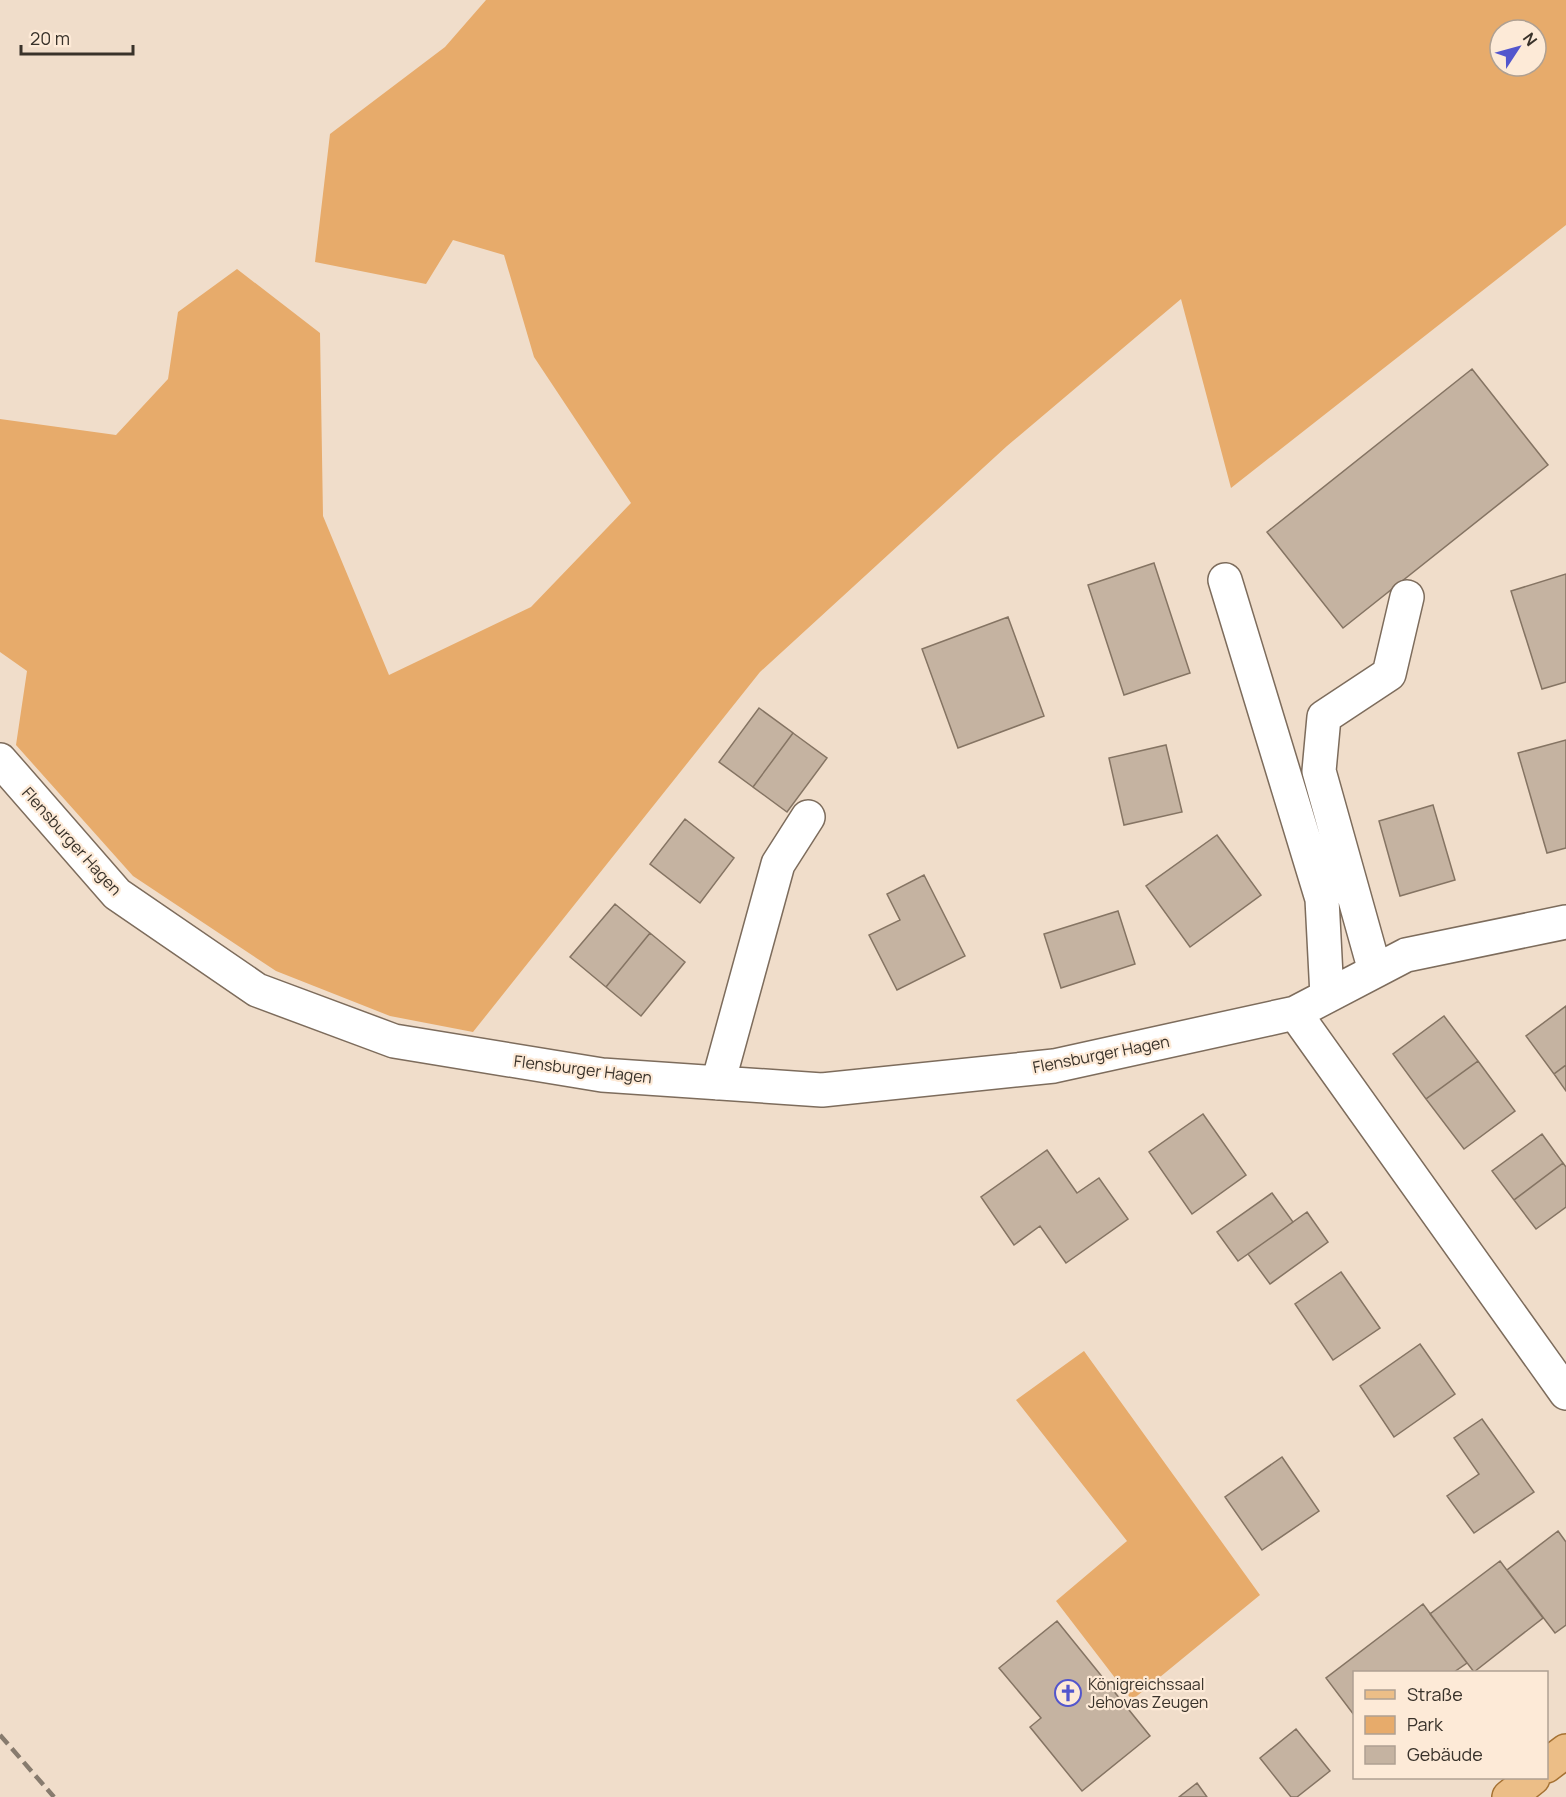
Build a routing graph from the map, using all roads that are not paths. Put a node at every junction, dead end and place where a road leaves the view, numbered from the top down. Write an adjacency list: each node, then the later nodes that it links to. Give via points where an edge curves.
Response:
1 (1225, 580): 7 (street, via 1322,899)
2 (1407, 597): 6 (street, via 1389,675 1324,717 1319,771)
3 (0, 760): 9 (street, Flensburger Hagen, via 117,894 257,990 394,1041 602,1075)
4 (808, 817): 9 (street, via 778,864)
5 (1566, 922): 6 (street, Flensburger Hagen, via 1406,955)
6 (1375, 971): 7 (street, Flensburger Hagen)
7 (1328, 996): 8 (street, Flensburger Hagen)
8 (1295, 1013): 9 (street, Flensburger Hagen, via 1054,1066 822,1090); 10 (street)
9 (718, 1083)
10 (1566, 1393)
11 (1566, 1750): 12 (main road)
12 (1548, 1764)
13 (1532, 1779): 14 (main road)
14 (1509, 1797)

